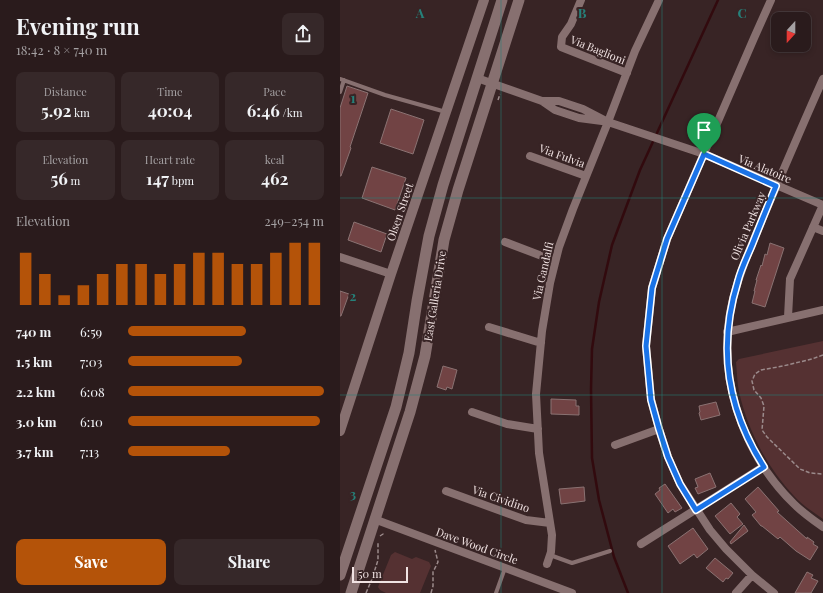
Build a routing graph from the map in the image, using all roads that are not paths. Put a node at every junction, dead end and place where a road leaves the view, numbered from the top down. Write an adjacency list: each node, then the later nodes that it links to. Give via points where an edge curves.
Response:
1 (484, 0): 13 (street, Olsen Street)
2 (502, 0): 8 (main road, East Galleria Drive)
3 (519, 0): 11 (main road, East Galleria Drive)
4 (581, 0): 7 (street, Via Baglioni, via 571,24 562,37 561,47)
5 (659, 0): 7 (street, Via Gandalfi)
6 (771, 0): 15 (street)
7 (627, 73): 14 (street, Via Gandalfi)
8 (477, 78): 11 (street, Via Alatoire); 32 (main road, East Galleria Drive, via 429,236 409,353)
9 (823, 79): 18 (street, Olivia Parkway)
10 (342, 80): 12 (lane); 13 (lane)
11 (491, 84): 14 (street, Via Alatoire, via 542,101 555,110 579,118); 40 (main road, East Galleria Drive, via 444,240 425,356 410,412)
12 (340, 92)
13 (447, 112): 25 (street, Olsen Street)
14 (608, 122): 15 (street, Via Alatoire); 17 (street, Via Gandalfi)
15 (704, 154): 18 (street, Via Alatoire); 34 (street, via 667,239 652,288 646,346 651,400)
16 (530, 156): 17 (street, Via Fulvia)
17 (586, 176): 24 (street, Via Gandalfi)
18 (776, 186): 19 (street, Via Alatoire); 29 (street, Olivia Parkway, via 739,276 730,309)
19 (823, 205): 20 (street)
20 (813, 227): 21 (street); 27 (street, via 790,279)
21 (823, 231)
22 (505, 242): 24 (street)
23 (340, 257): 25 (street)
24 (555, 262): 30 (street, Via Gandalfi)
25 (391, 274): 35 (street, Olsen Street)
26 (823, 310): 27 (street)
27 (788, 318): 29 (street)
28 (490, 327): 30 (street)
29 (728, 332): 37 (street, Olivia Parkway, via 728,365 734,402 749,442)
30 (541, 343): 33 (street, Via Gandalfi, via 536,394)
31 (472, 412): 33 (street, via 507,424)
32 (390, 426): 40 (main road, via 392,438 370,508); 48 (main road, East Galleria Drive)
33 (538, 429): 41 (street, Via Gandalfi, via 539,453)
34 (659, 429): 36 (street); 39 (street, via 680,484)
35 (340, 431)
36 (615, 445)
37 (764, 467): 39 (street); 42 (street, Olivia Parkway, via 796,506)
38 (446, 491): 41 (street, Via Cividino, via 526,520)
39 (696, 510): 43 (street); 49 (street, via 726,549)
40 (374, 519): 47 (street, Dave Wood Circle); 50 (main road, East Galleria Drive)
41 (550, 523): 45 (street, Via Gandalfi)
42 (823, 526)
43 (641, 544)
44 (610, 552): 45 (lane, via 572,563)
45 (550, 555): 46 (street, Via Gandalfi)
46 (547, 564)
47 (505, 568): 51 (lane); 52 (street, Dave Wood Circle)
48 (340, 574)
49 (752, 575): 53 (street); 54 (street)
50 (351, 593)
51 (496, 593)
52 (572, 593)
53 (736, 593)
54 (774, 593)

